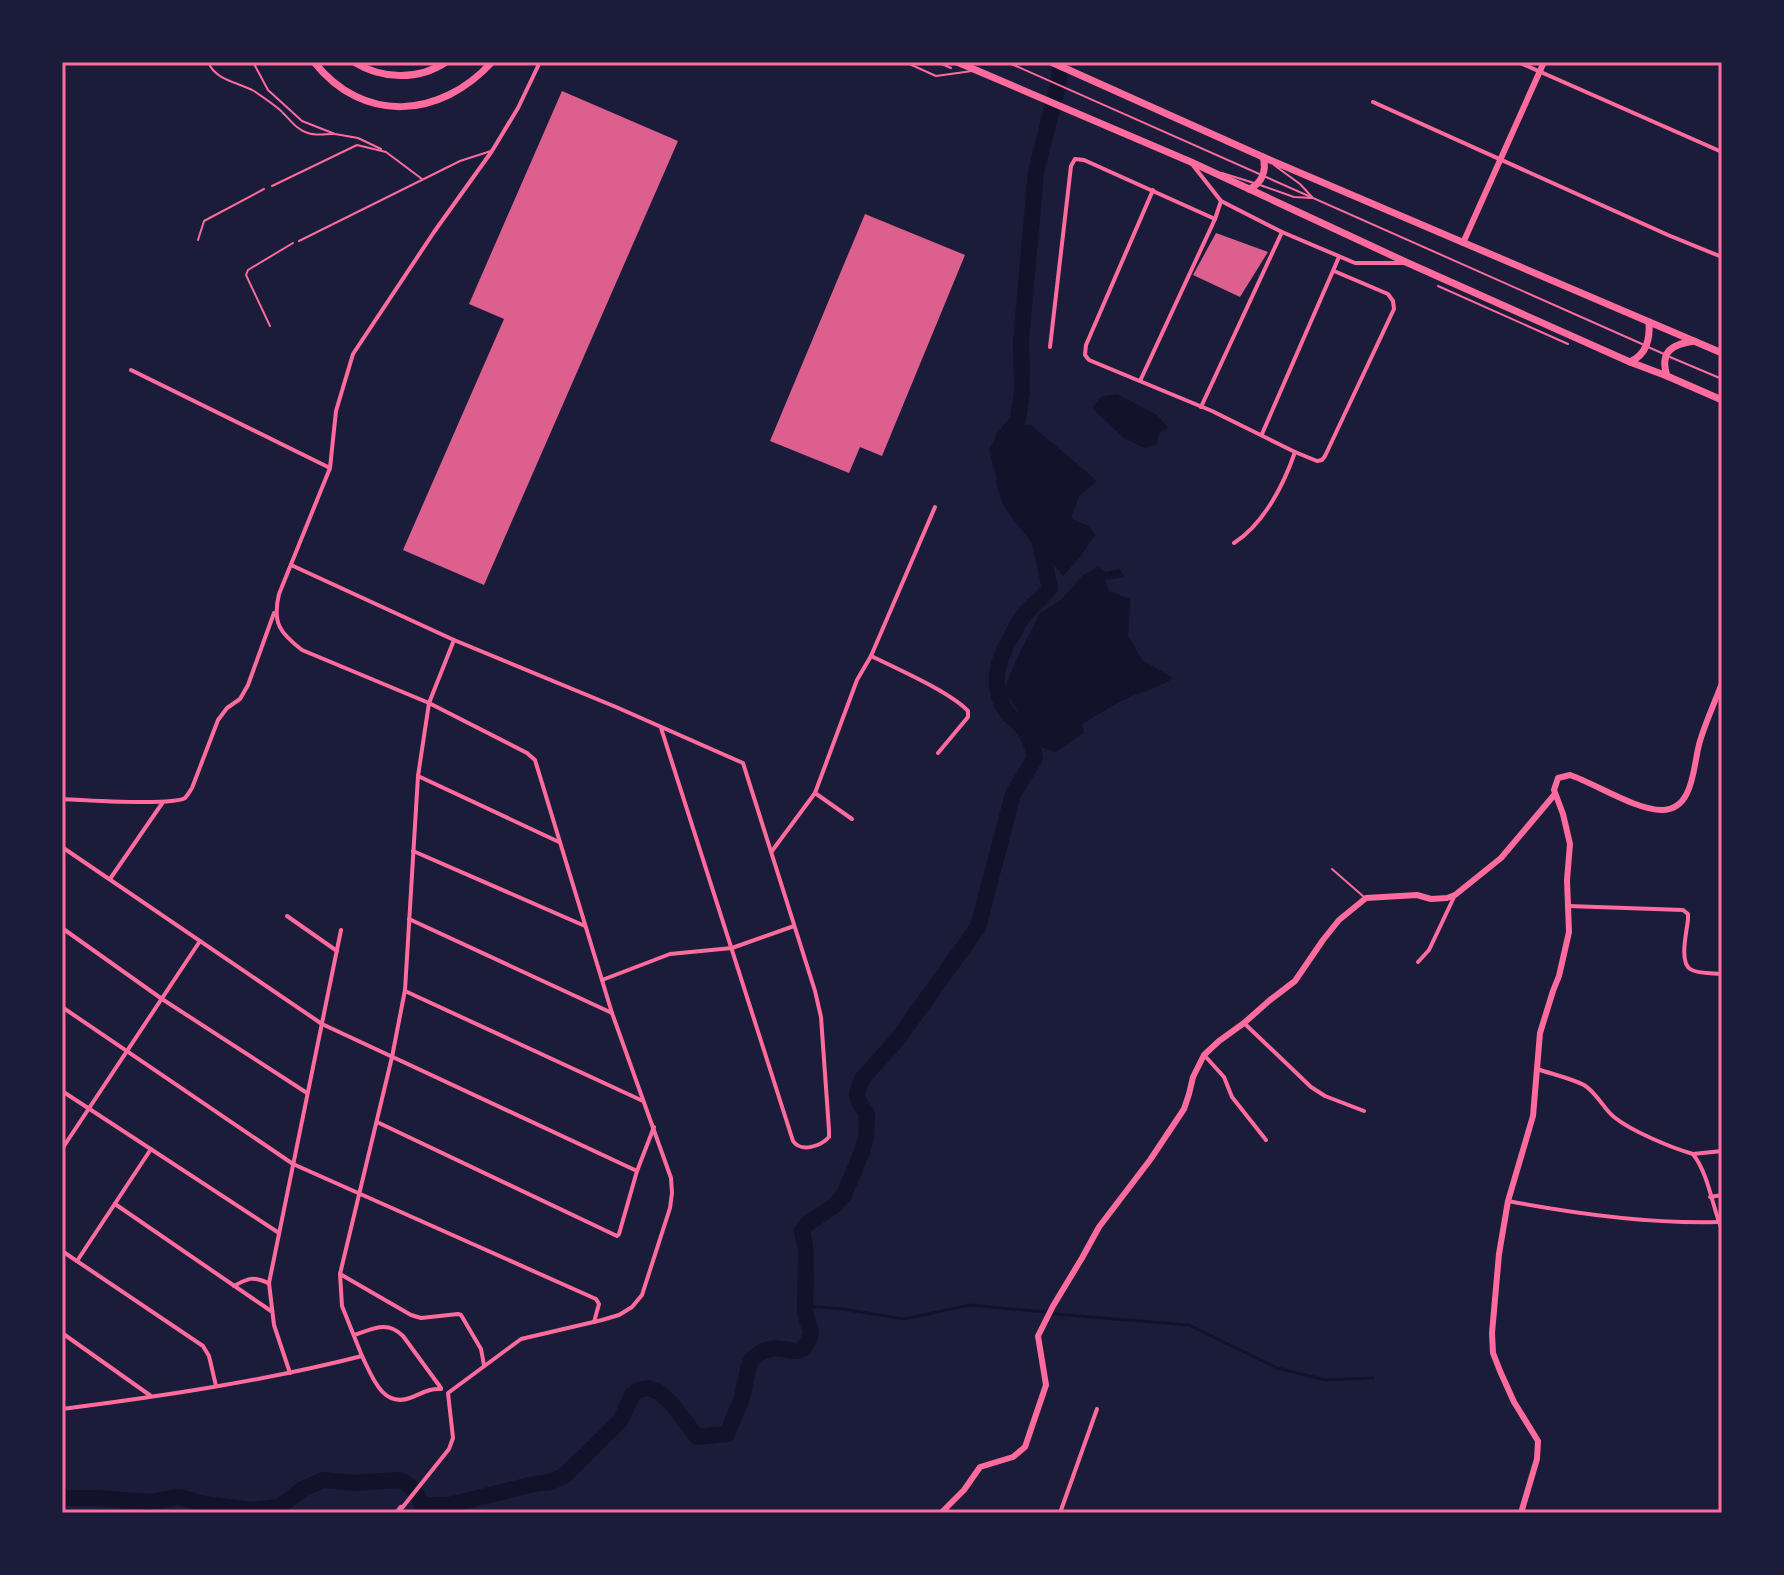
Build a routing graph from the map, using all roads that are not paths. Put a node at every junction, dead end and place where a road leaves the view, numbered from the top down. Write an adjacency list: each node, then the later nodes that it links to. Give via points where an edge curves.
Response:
1 (208, 62): 17 (lane, via 211,70 252,90 298,128)
2 (253, 62): 17 (lane, via 268,90 302,121)
3 (314, 62): 6 (highway, via 343,91 395,108 450,95)
4 (354, 62): 5 (highway, via 378,74 407,76)
5 (446, 62)
6 (492, 62)
7 (540, 62): 18 (street)
8 (905, 62): 14 (lane, via 936,76)
9 (957, 62): 14 (highway)
10 (1007, 62): 24 (lane)
11 (1051, 62): 21 (highway)
12 (1518, 62): 15 (street)
13 (1544, 62): 15 (street)
14 (976, 71): 23 (highway)
15 (1539, 72): 20 (street); 22 (street)
16 (1373, 102): 22 (street)
17 (335, 134): 19 (lane)
18 (492, 151): 25 (lane); 59 (street, via 353,354 336,411)
19 (386, 152): 25 (lane); 27 (lane, via 357,145)
20 (1722, 152)
21 (1263, 157): 24 (highway); 31 (lane); 38 (highway)
22 (1501, 159): 38 (street); 40 (street)
23 (1191, 162): 26 (lane); 29 (highway); 32 (street)
24 (1263, 175): 26 (highway); 31 (lane)
25 (423, 180): 36 (lane)
26 (1257, 184): 29 (highway); 31 (lane)
27 (272, 186)
28 (264, 189): 35 (lane, via 204,221)
29 (1249, 189): 41 (highway)
30 (1153, 190): 33 (street); 47 (street, via 1075,159); 54 (street, via 1084,349 1089,360)
31 (1313, 198): 46 (lane)
32 (1221, 201): 33 (street); 34 (street)
33 (1215, 219): 54 (street)
34 (1282, 232): 39 (street); 56 (street)
35 (198, 240)
36 (299, 241)
37 (293, 243): 44 (lane, via 246,275)
38 (1463, 243): 43 (highway)
39 (1339, 257): 41 (street, via 1355,263); 42 (street)
40 (1722, 257)
41 (1408, 263): 50 (highway)
42 (1334, 271): 57 (street); 58 (street, via 1388,294 1394,309 1325,456 1317,461)
43 (1649, 322): 45 (highway); 46 (highway)
44 (270, 326)
45 (1696, 341): 48 (highway); 49 (highway, via 1679,343)
46 (1646, 346): 49 (lane); 50 (highway)
47 (1050, 347)
48 (1722, 353)
49 (1667, 355): 52 (highway); 53 (lane)
50 (1630, 362): 52 (highway)
51 (131, 370): 59 (street)
52 (1667, 376): 55 (highway)
53 (1722, 379)
54 (1140, 381): 56 (street)
55 (1722, 400)
56 (1201, 407): 57 (street)
57 (1262, 435): 58 (street)
58 (1295, 452): 61 (street, via 1262,515)
59 (330, 468): 62 (street)
60 (935, 507): 65 (street)
61 (1234, 543)
62 (291, 565): 63 (street); 64 (street)
63 (275, 611): 67 (street, via 278,625 302,650); 74 (street, via 248,685 218,720 192,788 181,800)
64 (454, 640): 67 (street); 68 (street)
65 (871, 656): 69 (street, via 968,711); 71 (street)
66 (1722, 683): 72 (street, via 1682,802 1671,809 1642,806 1570,775 1558,778)
67 (429, 703): 70 (street); 76 (street, via 535,760)
68 (661, 728): 79 (street, via 743,763); 92 (street)
69 (938, 753)
70 (418, 776): 76 (street); 78 (street)
71 (815, 793): 75 (street); 79 (street)
72 (1555, 794): 82 (street, via 1501,858); 84 (street, via 1570,844)
73 (62, 799): 74 (street)
74 (163, 802): 81 (street)
75 (852, 819)
76 (559, 842): 87 (street)
77 (62, 847): 81 (street)
78 (413, 851): 86 (street); 87 (street)
79 (771, 852): 88 (street)
80 (1332, 869): 83 (lane)
81 (110, 879): 91 (street)
82 (1455, 895): 83 (street); 94 (street)
83 (1366, 898): 101 (street, via 1339,920 1295,981)
84 (1568, 906): 95 (street, via 1683,910 1688,914 1686,964 1693,971); 106 (street, via 1566,954 1540,1033)
85 (287, 916): 93 (street)
86 (409, 919): 97 (street); 100 (street)
87 (585, 926): 96 (street)
88 (794, 926): 92 (street); 92 (street, via 821,1017 829,1137 816,1145 802,1148 793,1141)
89 (62, 928): 98 (street)
90 (341, 930): 93 (street)
91 (200, 941): 98 (street); 102 (street)
92 (732, 948): 96 (street, via 670,954)
93 (337, 951): 102 (street)
94 (1418, 962)
95 (1722, 974)
96 (602, 980): 100 (street)
97 (405, 990): 105 (street); 109 (street)
98 (162, 999): 103 (street); 108 (street)
99 (62, 1007): 103 (street)
100 (612, 1013): 109 (street)
101 (1244, 1023): 104 (street); 111 (street, via 1311,1087)
102 (322, 1024): 105 (street); 108 (street)
103 (127, 1051): 110 (street); 119 (street)
104 (1204, 1055): 114 (street); 148 (street, via 1184,1109 1099,1227 1038,1336 1046,1385 1025,1447 1013,1457 980,1467)
105 (392, 1057): 112 (street); 120 (street)
106 (1537, 1069): 118 (street, via 1583,1085 1620,1121); 124 (street, via 1533,1116)
107 (62, 1091): 110 (street)
108 (307, 1093): 119 (street)
109 (643, 1101): 113 (street)
110 (88, 1109): 115 (street); 116 (street)
111 (1364, 1111)
112 (377, 1122): 120 (street, via 617,1236); 121 (street)
113 (654, 1127): 120 (street); 135 (street, via 671,1178 670,1208 642,1295 619,1315)
114 (1266, 1140)
115 (62, 1149)
116 (151, 1149): 125 (street); 128 (street)
117 (1722, 1151): 118 (street)
118 (1693, 1154): 123 (street)
119 (293, 1164): 121 (street); 128 (street)
120 (637, 1171)
121 (360, 1194): 131 (street); 135 (street, via 596,1299)
122 (1722, 1195): 123 (street)
123 (1710, 1197): 126 (street)
124 (1508, 1201): 126 (street, via 1577,1214); 150 (street, via 1492,1333 1500,1371 1538,1441)
125 (115, 1204): 130 (street); 133 (street)
126 (1718, 1222): 127 (street)
127 (1722, 1230)
128 (279, 1233): 132 (street)
129 (62, 1251): 130 (street)
130 (77, 1261): 141 (street, via 203,1346)
131 (340, 1274): 137 (street, via 342,1306); 139 (street, via 411,1315 461,1315 481,1349)
132 (269, 1283): 133 (street, via 246,1279); 134 (street)
133 (234, 1286): 134 (street)
134 (272, 1311): 140 (street)
135 (594, 1322): 139 (street, via 521,1339)
136 (62, 1333): 144 (street)
137 (354, 1335): 138 (street); 142 (street, via 379,1327 397,1329)
138 (362, 1356): 140 (street); 142 (street, via 378,1387 393,1400)
139 (484, 1366): 143 (street)
140 (290, 1373): 141 (street)
141 (216, 1386): 144 (street)
142 (441, 1389): 143 (street)
143 (448, 1393): 147 (street, via 453,1438 449,1449)
144 (153, 1397): 145 (street)
145 (62, 1409)
146 (1097, 1409): 149 (street)
147 (399, 1511)
148 (941, 1513)
149 (1060, 1513)
150 (1521, 1513)

